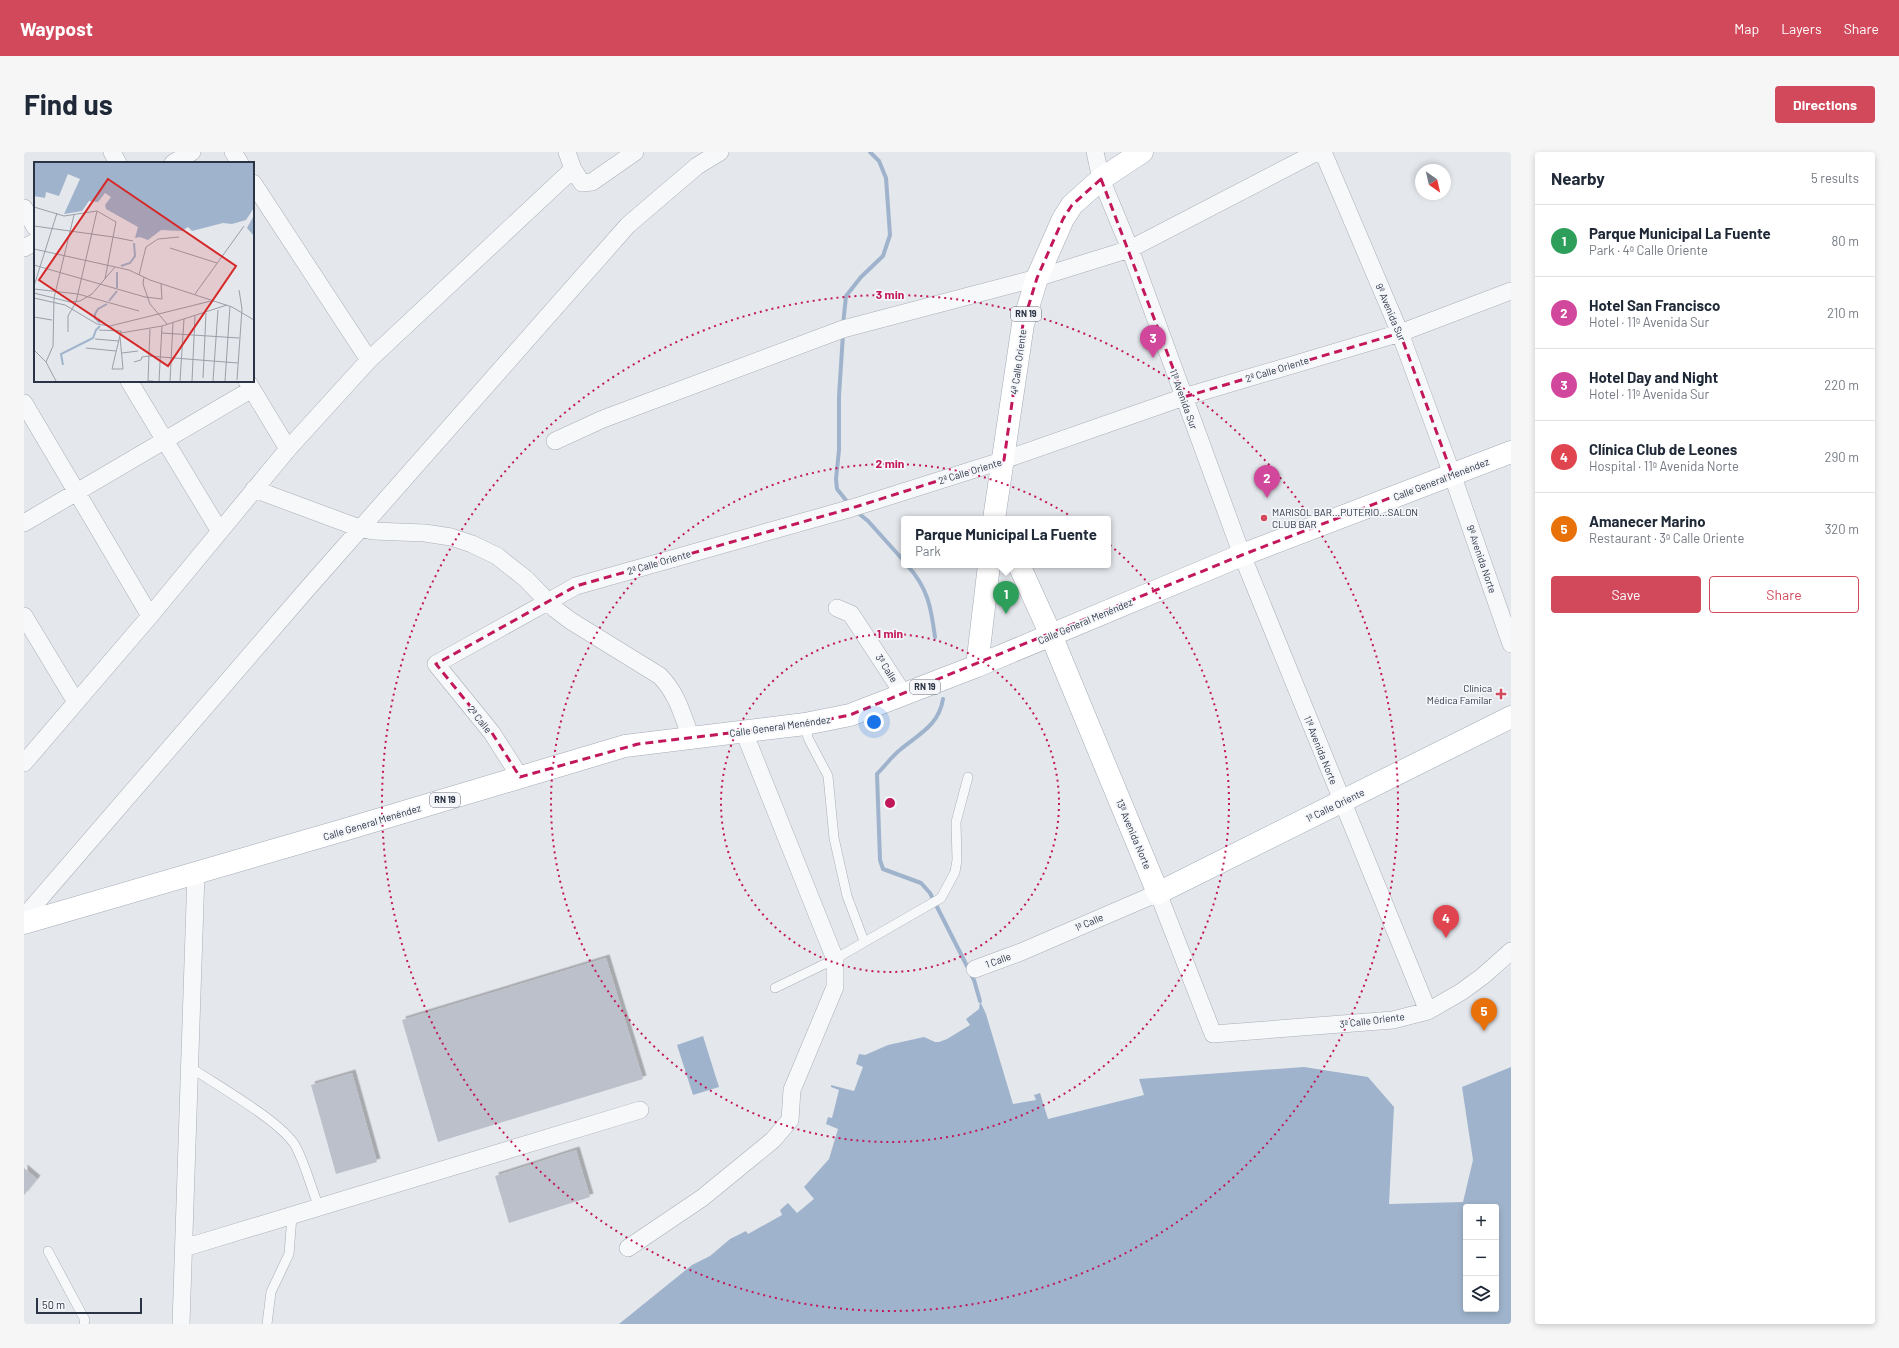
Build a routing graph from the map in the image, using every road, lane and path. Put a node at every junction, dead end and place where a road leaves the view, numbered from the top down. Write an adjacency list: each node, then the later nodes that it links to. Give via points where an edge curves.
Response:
1 (112, 152): 11 (street)
2 (192, 152): 12 (street)
3 (233, 152): 13 (street)
4 (567, 152): 14 (street)
5 (635, 152): 14 (street, via 592,182 582,183)
6 (720, 152): 40 (street, via 697,166 628,225)
7 (1095, 152): 15 (street, 11ª Avenida Sur)
8 (1142, 152): 15 (main road, 4ª Calle Oriente / RN 19)
9 (1317, 152): 21 (street)
10 (1323, 152): 24 (street, 9ª Avenida Sur)
11 (117, 162)
12 (175, 162)
13 (239, 162)
14 (573, 169): 25 (street)
15 (1101, 179): 21 (street, 11ª Avenida Sur); 22 (main road, 4ª Calle Oriente / RN 19, via 1081,196 1063,219)
16 (254, 185): 25 (street)
17 (24, 208): 18 (street)
18 (34, 224)
19 (34, 243): 20 (street)
20 (24, 248)
21 (1130, 249): 22 (street); 28 (street, 11ª Avenida Sur)
22 (1037, 278): 31 (street, via 843,329 603,419); 34 (main road, 4ª Calle Oriente / RN 19, via 1023,324)
23 (1511, 291): 24 (street, 2ª Calle Oriente)
24 (1400, 333): 28 (street, 2ª Calle Oriente); 35 (street, 9ª Avenida Sur)
25 (369, 360): 32 (street)
26 (130, 382): 30 (street)
27 (250, 385): 30 (street); 32 (street)
28 (1184, 397): 34 (street, 2ª Calle Oriente); 42 (street, 11ª Avenida Sur)
29 (24, 403): 37 (street)
30 (164, 440): 37 (street); 41 (street)
31 (555, 440)
32 (288, 449): 36 (street)
33 (1511, 452): 35 (main road, Calle General Menéndez)
34 (1004, 460): 38 (main road, 4ª Calle Oriente / RN 19); 45 (street, 2ª Calle Oriente, via 852,508 576,586)
35 (1452, 474): 42 (main road, Calle General Menéndez); 50 (street, 9ª Avenida Norte)
36 (254, 489): 40 (street); 41 (street)
37 (76, 492): 39 (street); 48 (street)
38 (995, 516)
39 (24, 523)
40 (362, 529): 45 (street, via 425,533 451,537 472,544 497,556); 65 (street)
41 (219, 530): 48 (street)
42 (1242, 555): 49 (main road, Calle General Menéndez); 62 (street, 11ª Avenida Norte)
43 (989, 568): 52 (main road)
44 (1019, 568): 49 (main road, 13ª Avenida Norte)
45 (548, 602): 51 (street, 2ª Calle Oriente); 58 (street, via 571,621 660,676 671,687 677,699)
46 (837, 608): 53 (street, 3ª Calle, via 851,614)
47 (24, 616): 54 (street)
48 (150, 616): 54 (street)
49 (1051, 635): 52 (main road, Calle General Menéndez); 64 (main road, 13ª Avenida Norte)
50 (1511, 644)
51 (436, 664): 60 (street, 2ª Calle, via 492,733)
52 (977, 666): 53 (main road, Calle General Menéndez / RN 19)
53 (904, 695): 56 (main road, Calle General Menéndez / RN 19, via 850,715)
54 (76, 702): 59 (street)
55 (1511, 717): 62 (main road, 1ª Calle Oriente)
56 (805, 724): 57 (main road, Calle General Menéndez / RN 19); 67 (lane, via 808,738 828,776 834,838 847,896)
57 (744, 732): 58 (main road, Calle General Menéndez / RN 19); 70 (street)
58 (691, 738): 60 (main road, Calle General Menéndez / RN 19, via 625,746)
59 (24, 763)
60 (520, 777): 63 (main road, Calle General Menéndez / RN 19)
61 (968, 777): 67 (lane, via 956,822 955,872 940,898)
62 (1342, 801): 64 (main road, 1ª Calle Oriente); 73 (street, 11ª Avenida Norte)
63 (196, 873): 66 (main road, Calle General Menéndez / RN 19); 75 (street)
64 (1158, 892): 69 (street, 1ª Calle); 74 (street, 13ª Avenida Norte)
65 (24, 917)
66 (24, 923)
67 (864, 941): 70 (lane)
68 (1511, 951): 73 (street, 3ª Calle Oriente, via 1489,972)
69 (1021, 952): 71 (street, 1 Calle)
70 (835, 959): 72 (lane); 80 (street, via 835,987 792,1090 790,1120 773,1140 702,1198)
71 (975, 968)
72 (775, 988)
73 (1428, 1011): 74 (street, 3ª Calle Oriente, via 1393,1020)
74 (1213, 1034)
75 (190, 1067): 77 (lane, via 286,1134 296,1147); 79 (street)
76 (640, 1110): 77 (street)
77 (319, 1207): 78 (street)
78 (292, 1216): 79 (street); 84 (lane, via 289,1254 272,1292)
79 (184, 1248): 83 (street)
80 (628, 1248)
81 (48, 1251): 82 (lane, via 85,1320)
82 (84, 1324)
83 (181, 1324)
84 (267, 1324)

